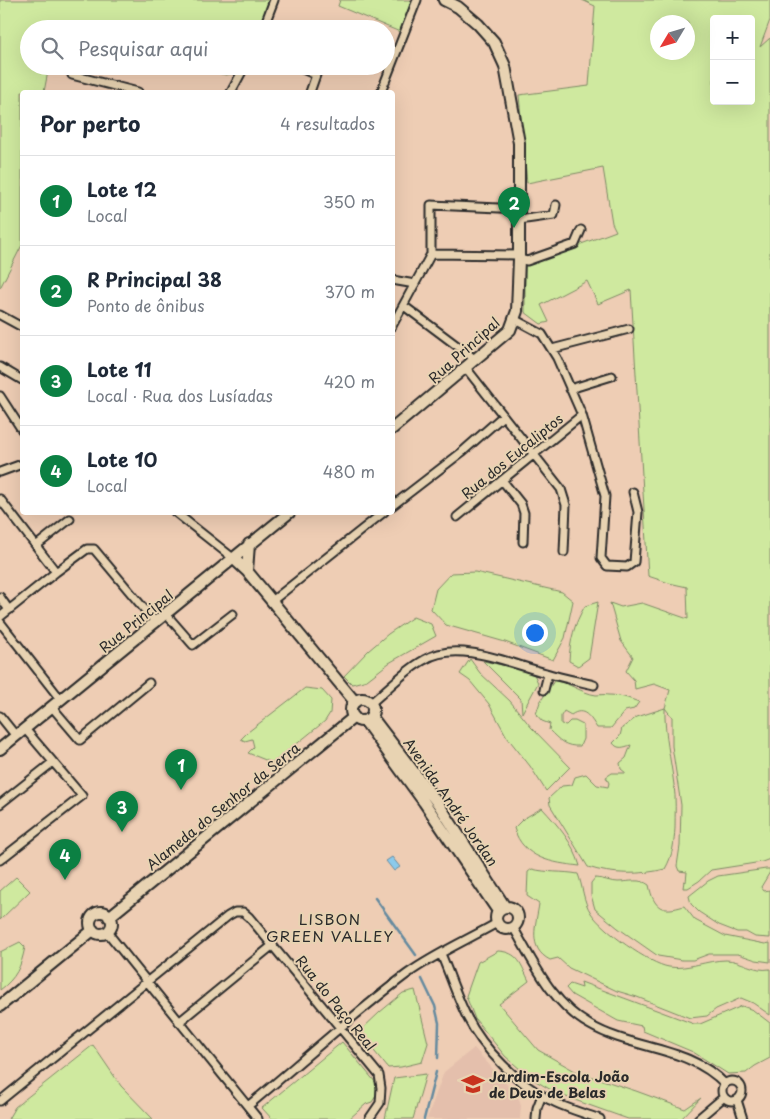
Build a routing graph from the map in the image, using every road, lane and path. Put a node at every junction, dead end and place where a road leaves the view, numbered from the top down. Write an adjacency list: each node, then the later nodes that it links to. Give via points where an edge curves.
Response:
1 (274, 0): 4 (street)
2 (417, 0): 5 (street)
3 (444, 0): 15 (street, Rua Principal, via 478,24 494,42 506,66 519,143)
4 (266, 20)
5 (395, 56)
6 (72, 75): 10 (street)
7 (241, 75): 11 (street)
8 (316, 75): 12 (street)
9 (388, 75): 13 (street)
10 (130, 90)
11 (235, 90)
12 (311, 90)
13 (382, 90)
14 (556, 205): 16 (street, via 554,215)
15 (519, 209): 16 (street, Rua Principal); 18 (street, via 431,205)
16 (519, 220): 19 (street, Rua Principal)
17 (581, 230): 19 (street, via 576,244 527,261)
18 (431, 254): 19 (street); 21 (street)
19 (519, 257): 24 (street, Rua Principal)
20 (395, 281): 21 (street)
21 (415, 284): 22 (street)
22 (404, 306): 25 (street); 29 (street)
23 (0, 314): 26 (street)
24 (514, 319): 28 (street, via 542,334); 29 (street, Rua Principal, via 510,330)
25 (395, 321)
26 (20, 326)
27 (629, 329): 28 (street)
28 (552, 349): 34 (street)
29 (476, 360): 31 (street, Rua Principal)
30 (0, 367): 33 (street)
31 (466, 368): 37 (street); 39 (street, Rua Principal)
32 (612, 376): 34 (street)
33 (20, 379)
34 (570, 389): 36 (street)
35 (0, 396): 38 (street)
36 (582, 415): 40 (street, Rua dos Eucaliptos); 44 (street, via 605,496 601,558 607,566 626,567 634,562 638,512)
37 (503, 416): 40 (street); 46 (street)
38 (20, 427)
39 (395, 427)
40 (533, 454): 43 (street, Rua dos Eucaliptos); 55 (street, via 561,489 566,505)
41 (20, 465): 42 (street)
42 (0, 472)
43 (502, 480): 50 (street, Rua dos Eucaliptos); 52 (street, via 521,504 524,513)
44 (633, 492)
45 (0, 499): 54 (street)
46 (395, 504)
47 (179, 515): 56 (street)
48 (285, 515): 53 (street, Rua Principal)
49 (380, 515): 60 (street)
50 (457, 517)
51 (70, 519): 54 (street)
52 (523, 542)
53 (249, 544): 56 (street, Rua Principal); 57 (street)
54 (36, 546): 58 (street)
55 (564, 552)
56 (232, 558): 57 (street); 62 (street, Rua Principal)
57 (247, 571): 60 (street)
58 (56, 572): 61 (street); 66 (street, via 88,549 94,549)
59 (0, 597): 61 (street)
60 (272, 601): 72 (street)
61 (10, 610): 64 (street)
62 (166, 614): 63 (street, via 193,645); 66 (street, Rua Principal)
63 (232, 614)
64 (0, 618)
65 (0, 622): 71 (street)
66 (156, 623): 71 (street, Rua Principal)
67 (548, 674): 69 (street); 70 (street); 73 (street, via 473,653 440,654 425,659 406,672)
68 (149, 683): 74 (street, via 80,740)
69 (594, 685)
70 (544, 690)
71 (61, 700): 74 (street, Rua Principal)
72 (355, 702): 73 (street, via 363,699); 76 (street, via 351,709)
73 (371, 703): 77 (street, via 373,707)
74 (52, 707): 78 (street, Rua Principal)
75 (0, 716): 79 (street)
76 (354, 717): 77 (street, via 357,720); 85 (street, Alameda do Senhor da Serra)
77 (368, 718): 84 (street, Avenida André Jordan)
78 (25, 729): 79 (street, Rua Principal); 81 (street)
79 (16, 736): 80 (street, Rua Principal)
80 (0, 749)
81 (53, 762): 82 (street); 83 (street, via 82,796)
82 (0, 804)
83 (0, 860)
84 (502, 909): 86 (street, via 496,915); 87 (street, via 514,909 518,916)
85 (109, 917): 88 (street, via 102,913 94,915 90,922); 89 (street, via 111,925)
86 (497, 923): 87 (street, via 504,928); 91 (street)
87 (512, 928): 96 (street, via 547,985 564,1006 589,1025 614,1036 677,1054 706,1067)
88 (93, 930): 89 (street, via 99,934); 93 (street)
89 (107, 932): 92 (street)
90 (273, 945): 92 (street, Rua do Paço Real, via 249,917 243,912 234,912); 94 (street); 95 (street, Rua do Paço Real)
91 (441, 954): 95 (street, via 409,973); 97 (street, via 465,1012 482,1041 500,1062)
92 (147, 982): 94 (street); 100 (street, Rua do Paço Real)
93 (0, 1006)
94 (179, 1022): 101 (street)
95 (342, 1028): 101 (street); 103 (street, Rua do Paço Real, via 379,1075 380,1104)
96 (725, 1084): 98 (street, via 722,1090); 99 (street, via 733,1081 740,1085 741,1093)
97 (542, 1096): 104 (street); 105 (street)
98 (724, 1097): 99 (street); 106 (street)
99 (736, 1100): 107 (street)
100 (0, 1101)
101 (248, 1106): 102 (street)
102 (258, 1119)
103 (369, 1119)
104 (536, 1119)
105 (600, 1119)
106 (698, 1119)
107 (742, 1119)

